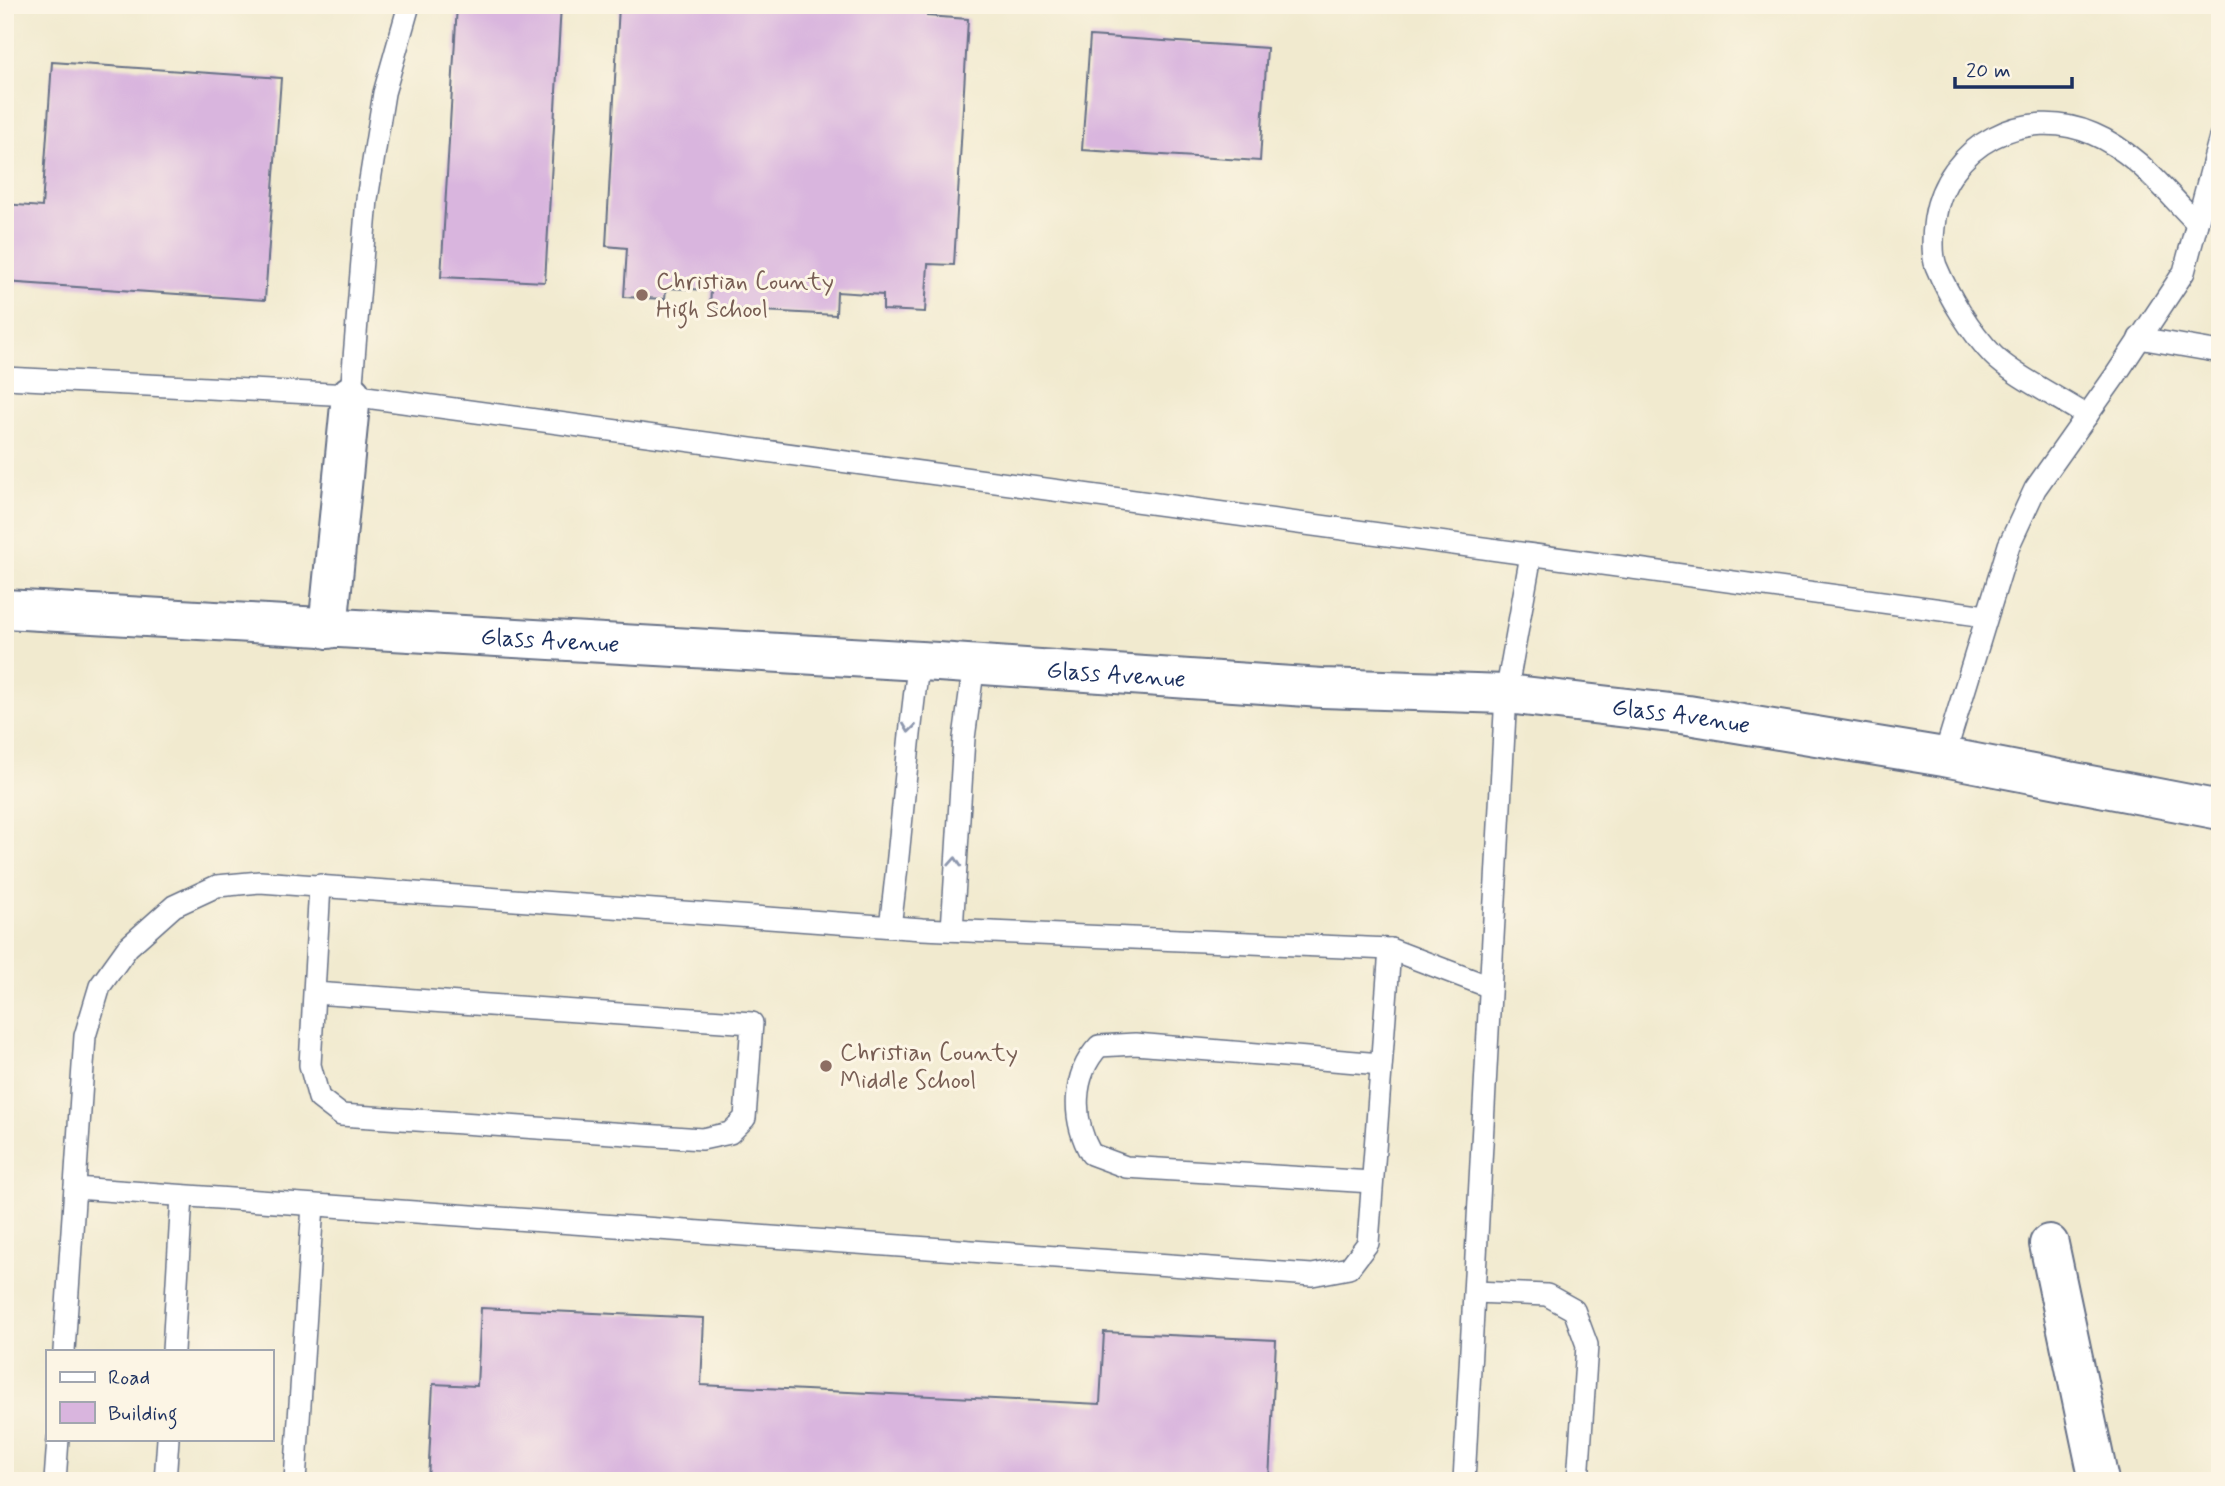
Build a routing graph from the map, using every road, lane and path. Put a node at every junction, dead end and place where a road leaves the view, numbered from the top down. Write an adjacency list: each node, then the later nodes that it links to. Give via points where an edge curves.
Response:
1 (409, 5): 7 (lane, via 384,93 367,200)
2 (2220, 137): 3 (lane)
3 (2197, 223): 4 (lane, via 2184,272); 8 (lane, via 2129,154 2091,133 2054,125 2017,129 1991,138 1970,151 1949,177 1938,197 1933,232 1935,262 1952,298 1994,356)
4 (2139, 338): 5 (lane); 8 (lane)
5 (2220, 352)
6 (5, 379): 7 (lane)
7 (351, 395): 9 (lane); 12 (street)
8 (2087, 416): 11 (lane, via 2035,489 2009,545)
9 (1531, 555): 11 (lane); 15 (lane)
10 (5, 609): 12 (street, Glass Avenue)
11 (1986, 616): 16 (lane)
12 (328, 629): 13 (street, Glass Avenue)
13 (919, 661): 14 (street, Glass Avenue); 19 (lane, one-way to 19)
14 (974, 664): 15 (street, Glass Avenue, via 1322,688); 20 (lane, one-way to 14, via 964,738)
15 (1506, 694): 16 (street, Glass Avenue, via 1688,715); 22 (lane)
16 (1944, 757): 17 (street, Glass Avenue)
17 (2220, 810)
18 (320, 885): 19 (lane); 23 (lane); 26 (lane, via 260,881 217,886 174,906 128,947 100,986 85,1035)
19 (890, 926): 20 (lane)
20 (952, 930): 21 (lane)
21 (1390, 949): 22 (lane); 24 (lane)
22 (1490, 987): 30 (lane)
23 (314, 993): 23 (lane, via 310,1065 319,1098 341,1115 702,1139 730,1133 745,1118 752,1023)
24 (1381, 1064): 25 (lane); 25 (lane, via 1135,1044 1099,1046 1085,1061 1078,1095 1078,1132 1091,1154 1126,1167)
25 (1372, 1182): 28 (lane, via 1368,1243 1349,1268 1312,1275)
26 (75, 1188): 27 (lane); 31 (lane)
27 (182, 1196): 28 (lane); 32 (lane)
28 (313, 1205): 37 (lane)
29 (2049, 1244): 40 (street)
30 (1475, 1292): 38 (lane); 39 (lane, via 1546,1295 1574,1310 1587,1345)
31 (64, 1350)
32 (173, 1350)
33 (58, 1440): 35 (lane)
34 (168, 1440): 36 (lane)
35 (55, 1481)
36 (165, 1481)
37 (295, 1481)
38 (1464, 1481)
39 (1578, 1481)
40 (2099, 1481)

